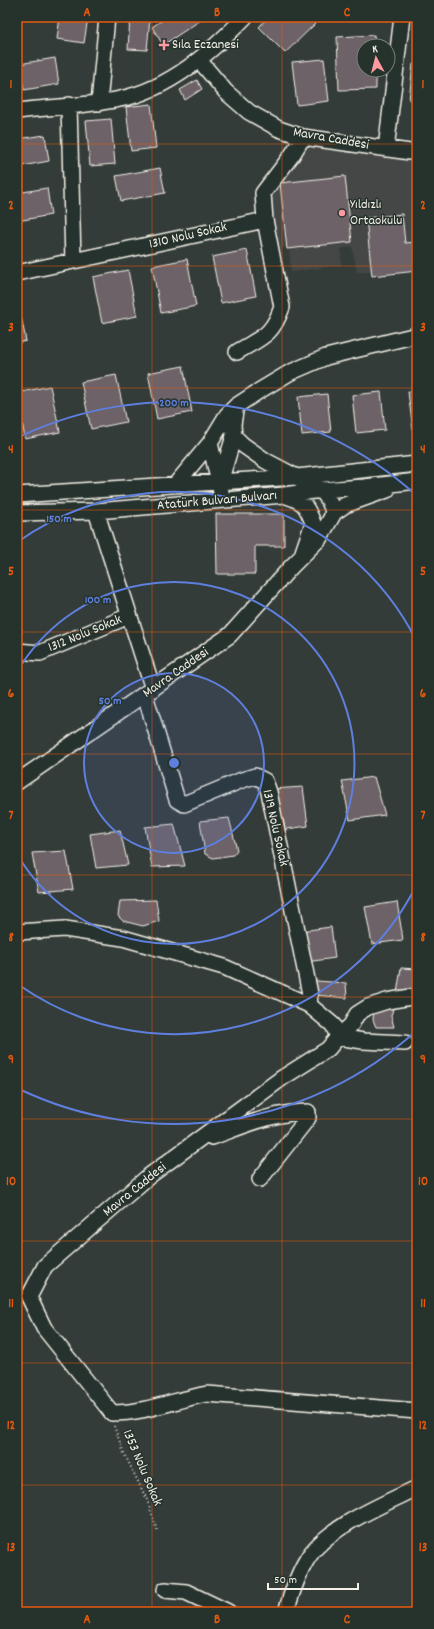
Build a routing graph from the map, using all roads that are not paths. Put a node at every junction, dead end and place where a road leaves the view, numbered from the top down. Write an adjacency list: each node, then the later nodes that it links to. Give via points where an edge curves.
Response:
1 (107, 17): 5 (street)
2 (246, 17): 4 (street, via 220,44)
3 (402, 17): 9 (street)
4 (199, 60): 5 (street, via 150,89); 8 (street, Mavra Caddesi, via 226,92 249,112)
5 (99, 103): 6 (street)
6 (69, 105): 7 (street); 12 (street)
7 (17, 111)
8 (303, 137): 9 (street, Mavra Caddesi); 11 (street, via 263,193)
9 (386, 149): 10 (street, Mavra Caddesi)
10 (417, 153)
11 (265, 220): 12 (street, 1310 Nolu Sokak); 15 (street, via 282,307 270,332)
12 (73, 261): 13 (street, 1310 Nolu Sokak)
13 (17, 274)
14 (417, 335): 16 (street, via 326,357 289,373)
15 (237, 352)
16 (236, 406): 17 (street); 18 (street, via 222,421)
17 (234, 436): 20 (street, via 257,455); 22 (street)
18 (210, 443): 22 (street); 24 (street)
19 (417, 464): 20 (street, Atatürk Bulvarı Bulvarı)
20 (297, 477): 22 (street, Atatürk Bulvarı Bulvarı); 25 (street)
21 (417, 481): 23 (street, Atatürk Bulvarı Bulvarı)
22 (220, 482): 24 (street, Atatürk Bulvarı Bulvarı); 28 (street)
23 (401, 483): 25 (street, Atatürk Bulvarı Bulvarı); 31 (street, via 377,495 345,505)
24 (175, 485): 26 (street, Atatürk Bulvarı Bulvarı)
25 (321, 490): 27 (street, Atatürk Bulvarı Bulvarı); 31 (street, via 331,506 334,513)
26 (17, 494)
27 (284, 495): 28 (street, Atatürk Bulvarı Bulvarı); 32 (street, Mavra Caddesi, via 300,500 313,523)
28 (222, 500): 29 (street, Atatürk Bulvarı Bulvarı)
29 (96, 511): 30 (street, Atatürk Bulvarı Bulvarı); 33 (street)
30 (17, 513)
31 (332, 514): 32 (street, Mavra Caddesi, via 319,539)
32 (299, 560): 35 (street, Mavra Caddesi, via 230,635)
33 (129, 616): 34 (street, 1312 Nolu Sokak, via 40,653); 35 (street)
34 (17, 651)
35 (149, 692): 36 (street, Mavra Caddesi); 39 (street, 1319 Nolu Sokak, via 177,800 184,804 255,776 264,781 269,792 310,994)
36 (17, 782)
37 (17, 932): 39 (street, via 64,929 123,938 224,967)
38 (417, 996): 40 (street, Mavra Caddesi, via 387,1001 368,1008 357,1014 351,1025)
39 (309, 1005): 40 (street, via 333,1025)
40 (338, 1037): 41 (street); 42 (street, Mavra Caddesi, via 328,1049 282,1078)
41 (405, 1043)
42 (198, 1142): 43 (street, via 265,1118 293,1112 308,1112 308,1118 298,1133); 44 (street, Mavra Caddesi, via 150,1176 45,1266 29,1296 44,1328 112,1413 145,1411 184,1398 208,1394)
43 (260, 1179)
44 (413, 1409)
45 (417, 1488): 48 (street, via 361,1515 320,1543 306,1560)
46 (166, 1590): 47 (street, via 186,1592)
47 (228, 1612)
48 (286, 1612)

